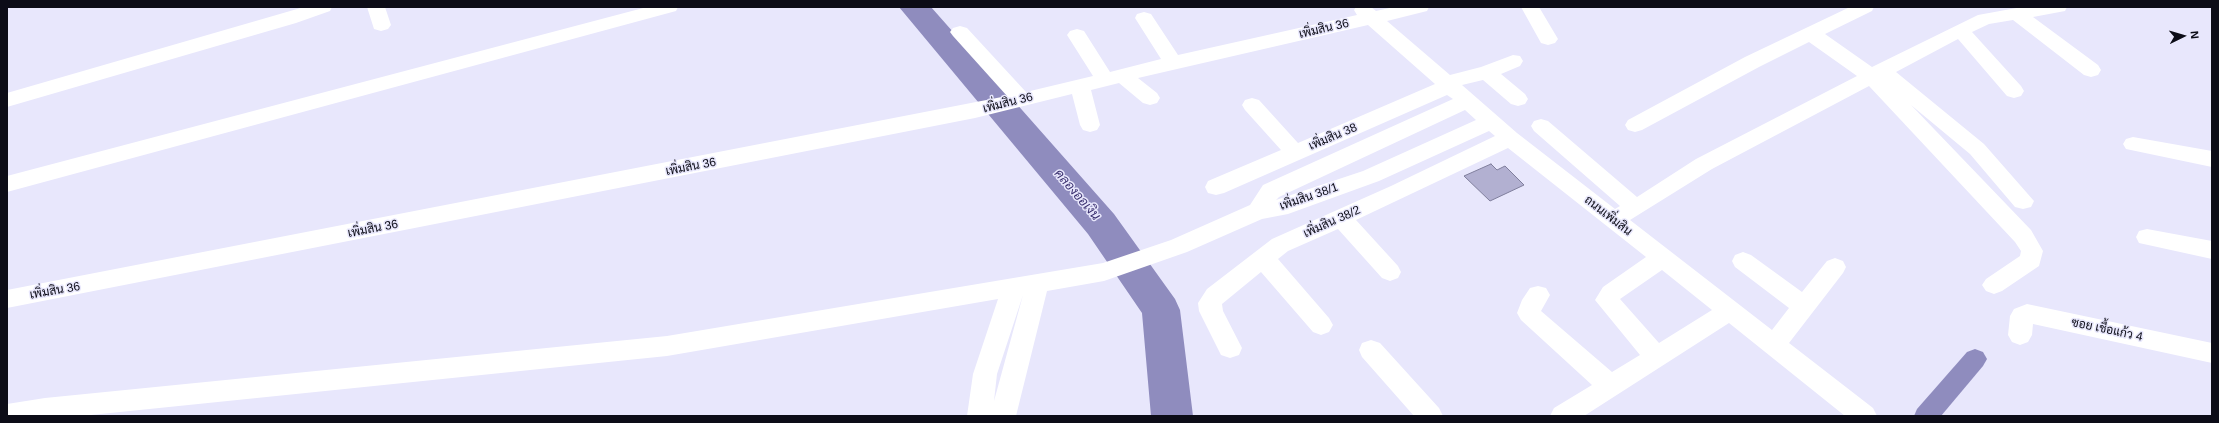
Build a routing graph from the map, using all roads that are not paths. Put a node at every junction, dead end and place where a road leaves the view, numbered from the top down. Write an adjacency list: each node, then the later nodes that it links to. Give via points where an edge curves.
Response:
1 (323, 7): 28 (street)
2 (376, 7): 11 (street)
3 (669, 7): 41 (street)
4 (1420, 7): 8 (street, เพิ่มสิน 36)
5 (1530, 7): 16 (street)
6 (1865, 7): 15 (street)
7 (2058, 7): 9 (street)
8 (1365, 13): 18 (street, เพิ่มสิน 36); 24 (street, ถนนเพิ่มสิน)
9 (2017, 14): 12 (street, via 1985,19); 19 (street)
10 (1144, 18): 18 (street)
11 (381, 25)
12 (1960, 30): 21 (street); 25 (street)
13 (960, 32): 29 (street)
14 (1077, 35): 22 (street)
15 (1805, 36): 21 (street); 34 (street)
16 (1548, 39)
17 (1513, 61): 20 (street, เพิ่มสิน 38)
18 (1173, 63): 22 (street, เพิ่มสิน 36)
19 (2090, 70)
20 (1487, 72): 24 (street, เพิ่มสิน 38); 27 (street)
21 (1871, 76): 44 (street, via 1977,149); 45 (street, via 1704,164); 57 (street, via 2023,236 2032,250 2031,260)
22 (1114, 77): 23 (street, เพิ่มสิน 36); 26 (street)
23 (1080, 85): 29 (street, เพิ่มสิน 36); 33 (street)
24 (1447, 85): 30 (street, ถนนเพิ่มสิน); 38 (street, เพิ่มสิน 38)
25 (2014, 91)
26 (1150, 98)
27 (1518, 99)
28 (7, 100)
29 (1019, 100): 60 (street, เพิ่มสิน 36, via 975,111)
30 (1467, 101): 32 (street, ถนนเพิ่มสิน); 40 (street, เพิ่มสิน 38/1)
31 (1252, 105): 38 (street)
32 (1490, 122): 36 (street, ถนนเพิ่มสิน); 43 (street, เพิ่มสิน 38/1, via 1371,176)
33 (1090, 125)
34 (1635, 125)
35 (1541, 126): 45 (street)
36 (1510, 138): 47 (street, เพิ่มสิน 38/2); 48 (street, ถนนเพิ่มสิน)
37 (2133, 144): 39 (street)
38 (1295, 153): 42 (street, เพิ่มสิน 38)
39 (2212, 159)
40 (1318, 169): 43 (street); 46 (street, เพิ่มสิน 38/1, via 1271,191)
41 (7, 184)
42 (1216, 187)
43 (1334, 189): 46 (street, เพิ่มสิน 38/1, via 1280,208)
44 (2023, 201)
45 (1636, 208): 48 (street)
46 (1258, 211): 56 (street, via 1178,246 1104,272)
47 (1341, 218): 51 (street, เพิ่มสิน 38/2, via 1280,245); 55 (street)
48 (1612, 220): 52 (street, ถนนเพิ่มสิน)
49 (2148, 237): 50 (street)
50 (2212, 250)
51 (1263, 258): 63 (street); 66 (street, เพิ่มสิน 38/2, via 1215,296 1210,303 1211,311)
52 (1662, 259): 62 (street, ถนนเพิ่มสิน); 69 (street, via 1611,293 1607,300)
53 (1744, 261): 61 (street)
54 (1835, 266): 61 (street)
55 (1390, 272)
56 (1037, 284): 58 (street); 73 (street)
57 (1994, 285)
58 (1013, 288): 71 (street, via 667,346); 73 (street, via 984,374)
59 (1538, 295): 70 (street, via 1529,313)
60 (7, 299)
61 (1804, 306): 65 (street)
62 (1729, 312): 65 (street, ถนนเพิ่มสิน); 69 (street)
63 (1321, 325)
64 (2020, 335): 68 (street, ซอย เชื้อแก้ว 4, via 2022,316 2027,313)
65 (1773, 346): 76 (street, ถนนเพิ่มสิน)
66 (1230, 348)
67 (1371, 350): 74 (street)
68 (2212, 353)
69 (1657, 357): 70 (street)
70 (1610, 386): 75 (street)
71 (132, 408): 72 (street, via 45,409)
72 (7, 414)
73 (983, 416)
74 (1430, 416)
75 (1563, 416)
76 (1864, 416)

